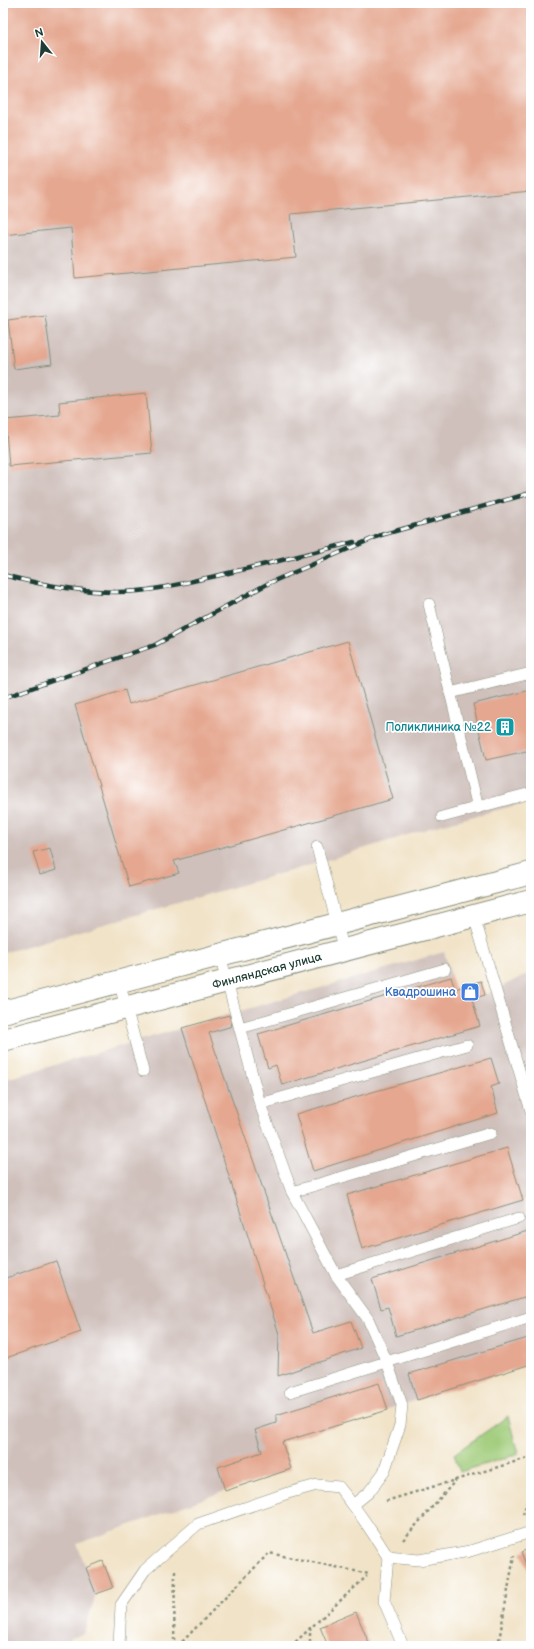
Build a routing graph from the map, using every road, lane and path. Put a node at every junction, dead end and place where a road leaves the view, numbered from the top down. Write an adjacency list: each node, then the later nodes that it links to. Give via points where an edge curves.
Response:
1 (429, 604): 3 (lane)
2 (531, 673): 3 (lane)
3 (450, 693): 5 (lane)
4 (531, 793): 5 (lane)
5 (478, 808): 6 (lane)
6 (442, 817)
7 (317, 847): 11 (lane)
8 (531, 873): 11 (street)
9 (531, 901): 10 (street, Финляндская улица)
10 (474, 916): 12 (street, Финляндская улица); 24 (lane)
11 (336, 924): 12 (lane); 13 (street)
12 (344, 951): 16 (street, Финляндская улица)
13 (220, 955): 15 (street); 16 (lane)
14 (445, 969): 19 (lane)
15 (119, 981): 17 (lane); 18 (street)
16 (227, 981): 17 (street, Финляндская улица); 19 (lane)
17 (126, 1007): 20 (street, Финляндская улица); 22 (lane)
18 (3, 1012)
19 (240, 1028): 23 (lane)
20 (3, 1040)
21 (466, 1045): 23 (lane)
22 (143, 1071)
23 (260, 1104): 26 (lane)
24 (531, 1111)
25 (490, 1133): 26 (lane)
26 (292, 1192): 28 (lane)
27 (519, 1218): 28 (lane)
28 (336, 1275): 30 (lane, via 368,1319)
29 (531, 1317): 30 (lane)
30 (387, 1362): 31 (lane); 35 (lane, via 402,1405 400,1426 384,1472)
31 (290, 1392)
32 (531, 1457): 33 (path)
33 (456, 1480): 35 (path); 39 (path)
34 (531, 1488): 37 (path)
35 (355, 1509): 38 (lane, via 339,1487 317,1485 288,1492 198,1524); 39 (lane)
36 (531, 1532): 37 (lane)
37 (517, 1536): 39 (lane, via 470,1551 419,1560); 48 (path)
38 (175, 1544): 42 (lane, via 145,1570 121,1605); 43 (path)
39 (388, 1557): 40 (path); 47 (lane, via 384,1601)
40 (369, 1574): 41 (path); 44 (path, via 269,1553)
41 (310, 1628): 45 (path); 46 (path)
42 (118, 1646)
43 (174, 1646)
44 (178, 1646)
45 (291, 1646)
46 (310, 1646)
47 (403, 1646)
48 (498, 1646)

